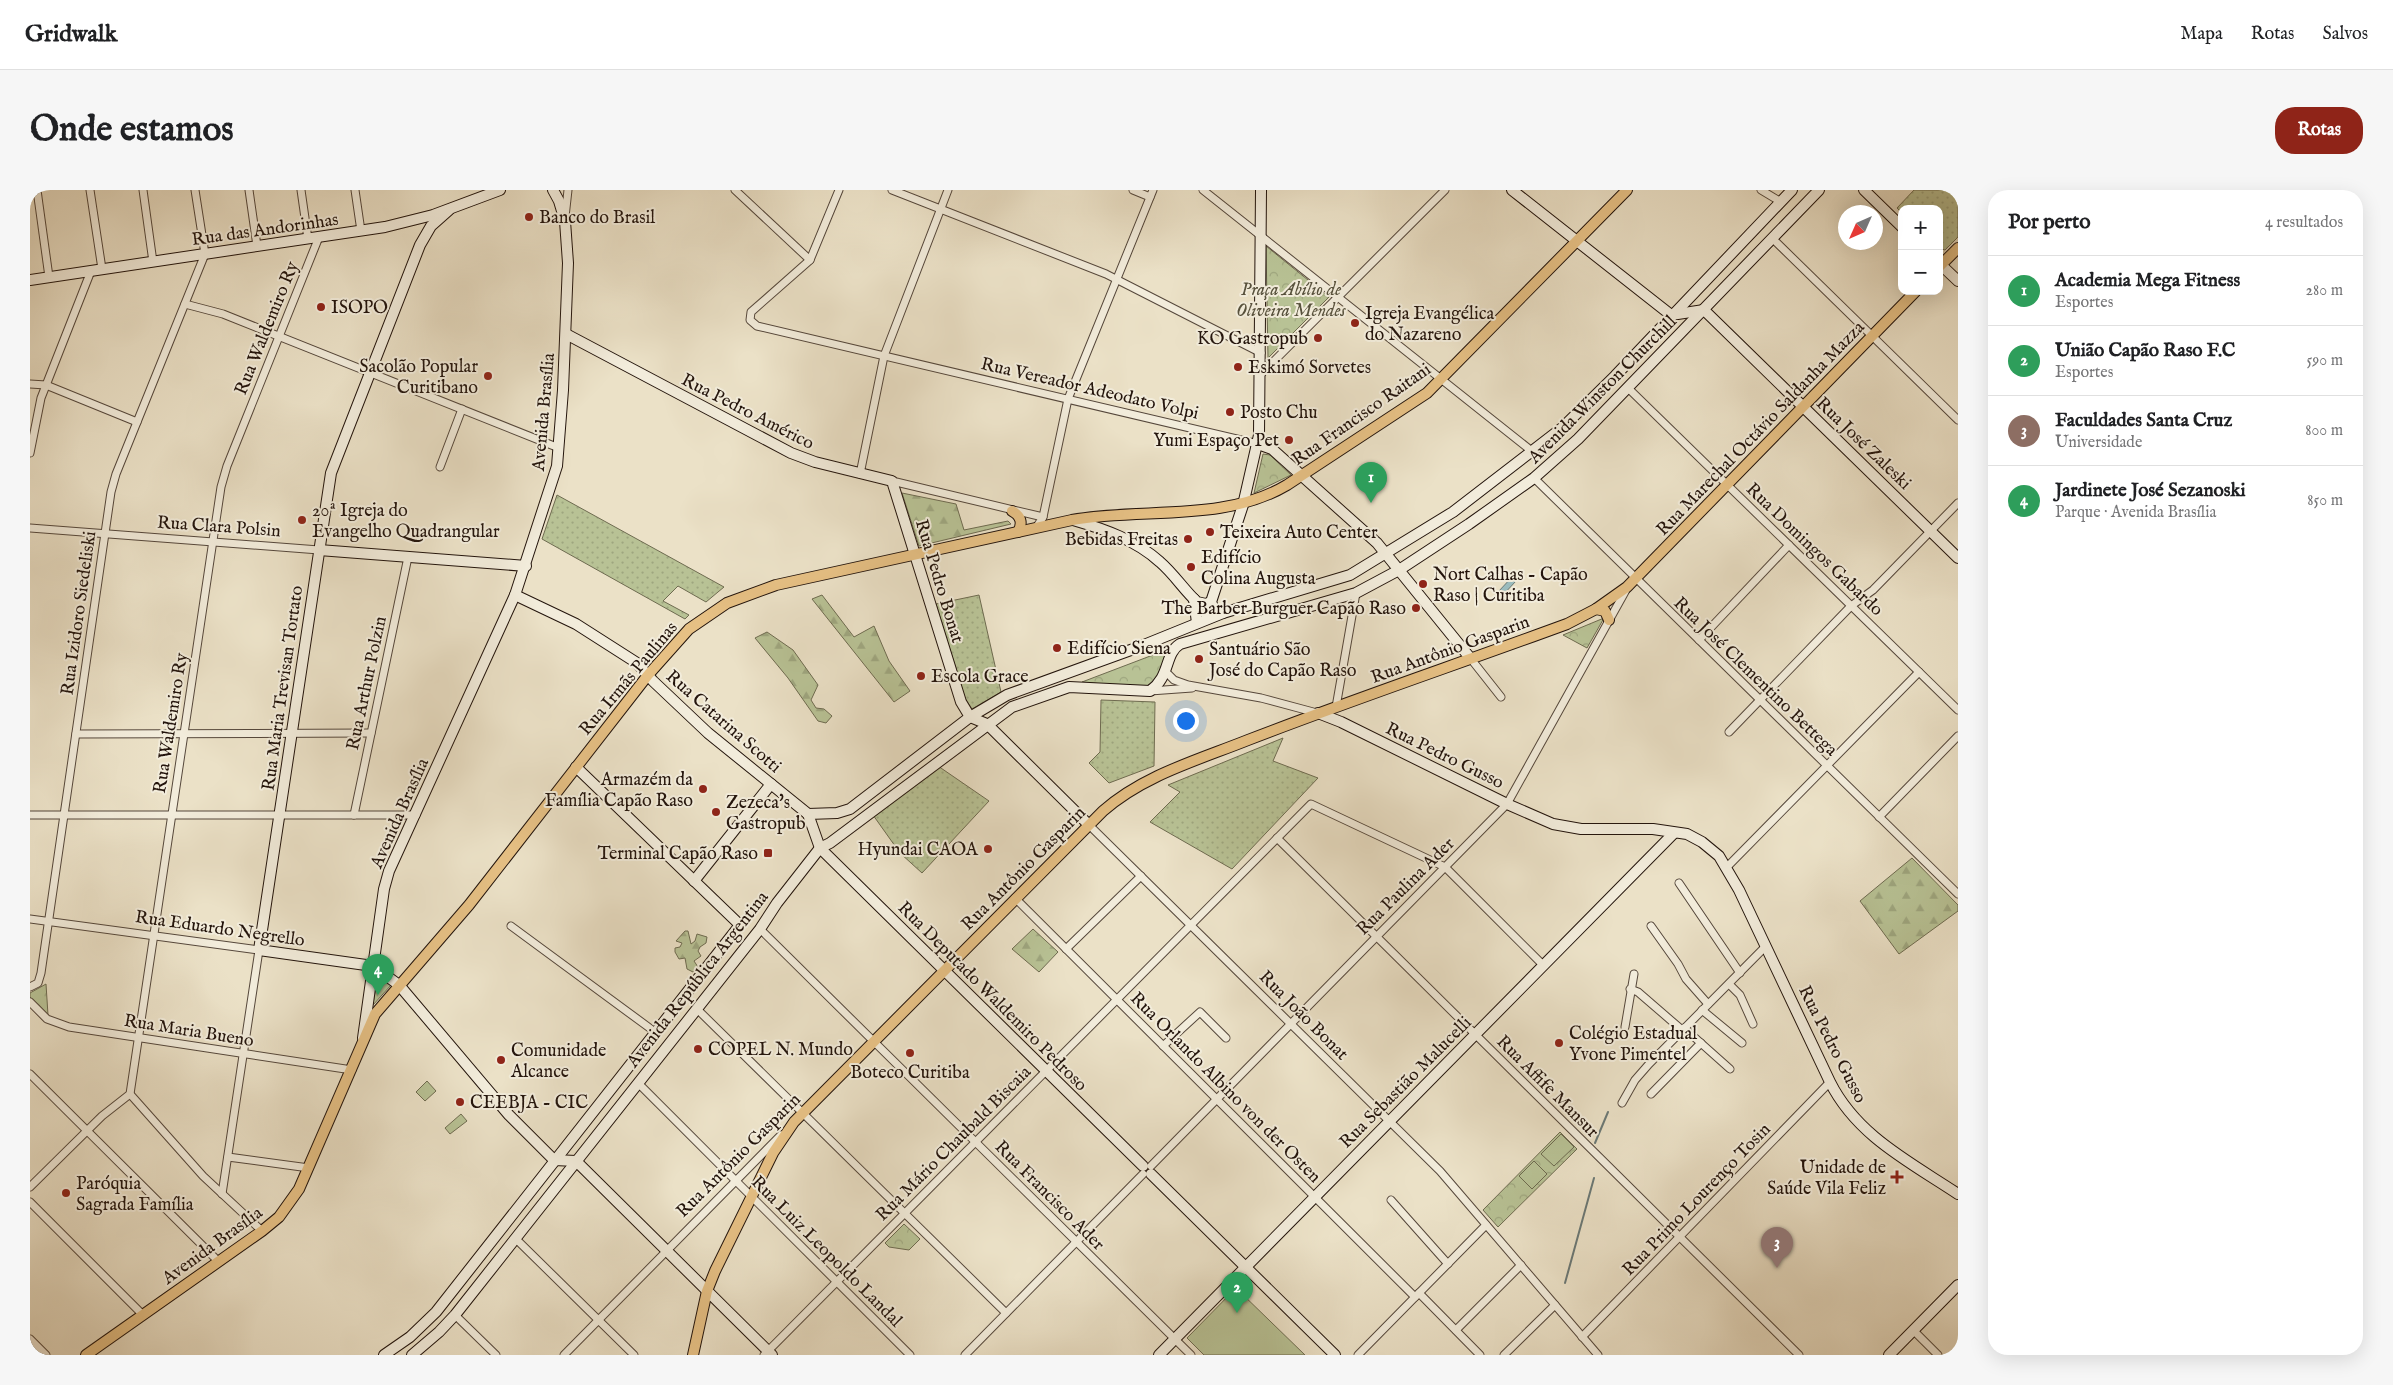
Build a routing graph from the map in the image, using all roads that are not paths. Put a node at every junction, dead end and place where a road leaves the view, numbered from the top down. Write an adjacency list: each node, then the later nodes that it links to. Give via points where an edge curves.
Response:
1 (37, 190): 45 (street)
2 (90, 190): 44 (street)
3 (143, 190): 41 (street)
4 (196, 190): 39 (street)
5 (249, 190): 37 (street)
6 (301, 190): 35 (street)
7 (355, 190): 31 (street)
8 (500, 190): 28 (street, Rua das Andorinhas)
9 (553, 190): 29 (street, Avenida Brasília)
10 (568, 190): 29 (street)
11 (736, 190): 40 (street)
12 (839, 190): 40 (street)
13 (892, 190): 27 (street)
14 (948, 190): 27 (street)
15 (1133, 190): 25 (street)
16 (1203, 190): 32 (street)
17 (1261, 190): 32 (street)
18 (1445, 190): 50 (street)
19 (1512, 190): 36 (street)
20 (1627, 190): 36 (main road, Rua Francisco Raitani)
21 (1761, 190): 26 (street)
22 (1792, 190): 26 (street, Avenida Winston Churchill)
23 (1819, 190): 34 (street, Avenida Winston Churchill)
24 (1864, 190): 30 (street)
25 (1152, 193): 46 (street)
26 (1781, 202): 53 (street, Avenida Winston Churchill)
27 (941, 209): 46 (street); 58 (street)
28 (448, 210): 31 (street, Rua das Andorinhas); 59 (street, Rua Maria Trevisan Tortato, via 431,226 420,245)
29 (565, 221): 54 (street, Avenida Brasília, via 568,263)
30 (1898, 222)
31 (361, 231): 33 (street, Rua das Andorinhas)
32 (1261, 236): 50 (street); 57 (street)
33 (319, 237): 35 (street, Rua das Andorinhas); 55 (street, Rua Waldemiro Ry)
34 (1773, 238): 52 (street, Avenida Winston Churchill); 56 (street)
35 (308, 239): 37 (street, Rua das Andorinhas)
36 (1578, 241): 53 (street); 61 (main road, Rua Francisco Raitani)
37 (257, 246): 39 (street, Rua das Andorinhas)
38 (1958, 248): 42 (main road)
39 (205, 254): 41 (street, Rua das Andorinhas); 51 (street, Rua Izidoro Siedeliski)
40 (810, 260): 58 (street, Rua Vereador Adeodato Volpi, via 753,309 750,320 762,328)
41 (153, 262): 44 (street, Rua das Andorinhas)
42 (1943, 262)
43 (1943, 268): 48 (street)
44 (96, 270): 45 (street, Rua das Andorinhas); 63 (street)
45 (49, 277): 47 (street, Rua das Andorinhas)
46 (1117, 279): 57 (street); 65 (street)
47 (30, 280)
48 (1958, 281)
49 (1912, 295): 56 (main road, Rua Marechal Octávio Saldanha Mazza)
50 (1338, 297): 60 (street); 61 (street)
51 (185, 304): 55 (street, via 217,311); 69 (street, Rua Izidoro Siedeliski)
52 (1704, 310): 53 (street); 64 (street, Avenida Winston Churchill); 66 (street, Rua José Zaleski)
53 (1671, 315): 72 (street, Avenida Winston Churchill, via 1598,392)
54 (566, 334): 71 (street, Avenida Brasília); 75 (street, Rua Pedro Américo, via 791,453)
55 (279, 336): 59 (street); 90 (street, Rua Waldemiro Ry, via 227,466)
56 (1872, 336): 66 (main road, Rua Marechal Octávio Saldanha Mazza); 68 (street)
57 (1261, 353): 60 (street)
58 (884, 356): 65 (street, Rua Vereador Adeodato Volpi); 75 (street)
59 (370, 372): 67 (street); 92 (street, Rua Maria Trevisan Tortato, via 331,473)
60 (1261, 374): 70 (street)
61 (1442, 380): 72 (street); 76 (main road, Rua Francisco Raitani, via 1417,400)
62 (30, 384): 63 (street)
63 (46, 385): 69 (street); 73 (street)
64 (1629, 389): 77 (street, Avenida Winston Churchill); 79 (street, Rua Domingos Gabardo)
65 (1068, 399): 70 (street, Rua Vereador Adeodato Volpi); 83 (street)
66 (1803, 407): 79 (main road, Rua Marechal Octávio Saldanha Mazza); 87 (street, Rua José Zaleski)
67 (462, 409): 71 (street); 74 (street)
68 (1958, 420)
69 (137, 422): 89 (street, Rua Izidoro Siedeliski, via 114,483)
70 (1258, 444): 76 (street, Rua Vereador Adeodato Volpi, via 1268,447); 81 (street)
71 (559, 448): 97 (street, Avenida Brasília, via 557,466)
72 (1533, 452): 94 (street, Avenida Winston Churchill, via 1453,512)
73 (30, 453)
74 (440, 467)
75 (860, 474): 78 (street, Rua Pedro Américo)
76 (1300, 476): 81 (main road, Rua Francisco Raitani, via 1271,494); 94 (street, Rua Vereador Adeodato Volpi)
77 (1534, 478): 98 (street, Avenida Winston Churchill); 99 (street, Rua José Clementino Bettega)
78 (892, 481): 82 (street, Rua Pedro Américo); 93 (street, Rua Pedro Bonat)
79 (1727, 485): 91 (street, Rua Domingos Gabardo); 99 (main road, Rua Marechal Octávio Saldanha Mazza)
80 (1958, 503): 87 (street)
81 (1243, 505): 84 (main road, Rua Francisco Raitani); 105 (street)
82 (1012, 511): 83 (street, Rua Pedro Américo); 88 (main road, via 1020,518)
83 (1043, 517): 86 (street)
84 (1072, 520): 86 (main road, Rua Irmãs Paulinas); 104 (street, via 1138,546 1160,562)
85 (30, 528): 89 (street, Rua Clara Polsin)
86 (1036, 528): 88 (main road, Rua Irmãs Paulinas)
87 (1931, 531): 96 (street, Rua José Zaleski); 106 (street, via 1873,590)
88 (1018, 532): 93 (main road, Rua Irmãs Paulinas)
89 (105, 533): 90 (street, Rua Clara Polsin); 131 (street, Rua Izidoro Siedeliski)
90 (213, 542): 92 (street, Rua Clara Polsin); 128 (street, Rua Waldemiro Ry)
91 (1789, 545): 106 (street, Rua Domingos Gabardo); 112 (street)
92 (319, 550): 95 (street, Rua Clara Polsin); 129 (street, Rua Maria Trevisan Tortato)
93 (915, 554): 116 (main road, Rua Irmãs Paulinas, via 776,585 726,603 689,629); 125 (street, Rua Pedro Bonat, via 961,702)
94 (1387, 554): 98 (street, Rua Vereador Adeodato Volpi); 109 (street, Avenida Winston Churchill, via 1350,575)
95 (408, 557): 97 (street, Rua Clara Polsin); 130 (street, Rua Arthur Polzin)
96 (1958, 558)
97 (526, 566): 102 (street, Avenida Brasília)
98 (1400, 570): 101 (street, Avenida Winston Churchill); 113 (street, Rua Vereador Adeodato Volpi)
99 (1636, 578): 100 (main road, Rua Marechal Octávio Saldanha Mazza); 112 (street, Rua José Clementino Bettega)
100 (1628, 587): 107 (main road, Rua Antônio Gasparin); 110 (street, Rua Paulina Ader)
101 (1356, 593): 103 (street, Avenida Winston Churchill); 108 (street)
102 (515, 595): 116 (street, Rua Catarina Scotti, via 576,624 637,663); 143 (street, Avenida Brasília)
103 (1338, 598): 108 (street, via 1346,602); 114 (street, Avenida Winston Churchill, via 1180,644 1172,651)
104 (1194, 599): 105 (street, via 1202,604); 111 (street)
105 (1211, 602): 109 (street, via 1214,609)
106 (1851, 606): 115 (street, Rua Domingos Gabardo); 121 (street)
107 (1596, 610): 110 (main road, via 1605,612); 113 (main road, Rua Antônio Gasparin, via 1568,624)
108 (1352, 611): 122 (street)
109 (1223, 613): 111 (street, Avenida Winston Churchill)
110 (1609, 620): 136 (street, Rua Paulina Ader)
111 (1197, 623): 125 (street, via 1013,692)
112 (1699, 640): 121 (street, Rua José Clementino Bettega)
113 (1471, 659): 120 (street); 122 (main road, Rua Antônio Gasparin)
114 (1166, 672): 118 (street, Rua Pedro Gusso, via 1174,680); 119 (street, Avenida Winston Churchill)
115 (1919, 672): 123 (street, Rua Domingos Gabardo); 133 (street)
116 (648, 675): 134 (main road, Rua Irmãs Paulinas); 135 (street, Rua Catarina Scotti, via 708,733)
117 (1064, 688): 119 (street, Rua Pedro Gusso); 126 (street, Avenida República Argentina, via 1020,703)
118 (1205, 688): 119 (street, Rua Pedro Gusso); 124 (street, Rua Pedro Gusso)
119 (1150, 691)
120 (1501, 697)
121 (1760, 700): 127 (street); 133 (street, Rua José Clementino Bettega)
122 (1336, 707): 124 (main road, Rua Antônio Gasparin)
123 (1958, 710)
124 (1318, 713): 136 (street, Rua Pedro Gusso); 145 (main road, Rua Antônio Gasparin, via 1140,784)
125 (970, 717): 126 (street, Rua João Bonat); 137 (street, via 850,809)
126 (987, 724): 145 (street, Rua João Bonat); 148 (street, Avenida República Argentina, via 830,844)
127 (1729, 732)
128 (184, 733): 129 (street); 131 (street); 140 (street, Rua Waldemiro Ry)
129 (291, 733): 130 (street); 141 (street, Rua Maria Trevisan Tortato)
130 (371, 733): 142 (street, Rua Arthur Polzin)
131 (76, 734): 139 (street, Rua Izidoro Siedeliski)
132 (1958, 736): 144 (street)
133 (1827, 766): 144 (street, Rua José Clementino Bettega); 150 (street)
134 (576, 767): 152 (street); 174 (main road, Rua Irmãs Paulinas, via 484,887)
135 (771, 784): 137 (street, Rua Catarina Scotti); 152 (street)
136 (1507, 804): 146 (street, Rua Pedro Gusso, via 1567,827 1642,828); 149 (street, Rua Paulina Ader)
137 (808, 814): 148 (street)
138 (30, 815): 139 (street)
139 (64, 815): 140 (street); 157 (street, Rua Izidoro Siedeliski)
140 (172, 815): 141 (street); 163 (street, Rua Waldemiro Ry)
141 (279, 815): 142 (street); 167 (street, Rua Maria Trevisan Tortato)
142 (354, 815): 143 (street)
143 (416, 815): 169 (street, Avenida Brasília, via 389,871)
144 (1879, 817): 154 (street, Rua José Clementino Bettega)
145 (1088, 824): 151 (street, Rua João Bonat); 155 (main road, Rua Antônio Gasparin)
146 (1674, 832): 150 (street, Rua Pedro Gusso); 168 (street, Rua Sebastião Malucelli)
147 (1277, 838): 149 (street, Rua Mário Chaubald Biscaia, via 1311,804); 159 (street, Rua Mário Chaubald Biscaia); 164 (street, Rua Affife Mansur)
148 (820, 848): 162 (street, Avenida República Argentina, via 776,902); 170 (street, Rua Deputado Waldemiro Pedroso)
149 (1445, 867): 164 (street, Rua Paulina Ader); 168 (street)
150 (1726, 868): 165 (street, Rua Pedro Gusso)
151 (1140, 876): 159 (street, Rua João Bonat); 166 (street)
152 (694, 881): 158 (street)
153 (1679, 883): 171 (street)
154 (1958, 894)
155 (1015, 898): 166 (street, Rua Orlando Albino von der Osten); 170 (main road, Rua Antônio Gasparin)
156 (30, 919): 157 (street, Rua Eduardo Negrello)
157 (49, 922): 163 (street, Rua Eduardo Negrello); 175 (street, Rua Izidoro Siedeliski, via 40,978)
158 (740, 925): 162 (street); 186 (street, Avenida República Argentina)
159 (1191, 925): 177 (street, Rua Mário Chaubald Biscaia); 182 (street, Rua João Bonat)
160 (511, 926): 186 (street)
161 (1651, 926): 179 (street, via 1686,979)
162 (760, 929): 180 (street, Avenida República Argentina); 191 (street, Rua Francisco Ader)
163 (153, 936): 167 (street, Rua Eduardo Negrello); 188 (street, Rua Waldemiro Ry)
164 (1376, 937): 182 (street, Rua Paulina Ader); 187 (street, Rua Affife Mansur)
165 (1766, 946): 171 (street); 200 (street, Rua Pedro Gusso)
166 (1066, 949): 177 (street, Rua Orlando Albino von der Osten)
167 (259, 950): 169 (street, Rua Eduardo Negrello); 195 (street, Rua Maria Trevisan Tortato)
168 (1543, 965): 187 (street, Rua Sebastião Malucelli)
169 (373, 966): 174 (street); 189 (street, Avenida Brasília)
170 (944, 970): 191 (main road, Rua Antônio Gasparin); 198 (street, Rua Deputado Waldemiro Pedroso)
171 (1740, 973): 173 (street)
172 (1634, 974): 176 (street)
173 (1728, 984): 179 (street); 183 (street, via 1740,995)
174 (398, 986): 189 (main road, Rua Irmãs Paulinas, via 375,1014); 212 (street, via 509,1115)
175 (30, 987)
176 (1630, 989): 184 (street); 185 (street)
177 (1117, 1000): 194 (street, Rua Orlando Albino von der Osten); 198 (street, Rua Mário Chaubald Biscaia)
178 (30, 1002): 188 (street, Rua Maria Bueno, via 61,1026)
179 (1708, 1004): 181 (street)
180 (697, 1009): 201 (street, Avenida República Argentina); 206 (street)
181 (1702, 1010): 185 (street); 193 (street)
182 (1291, 1024): 204 (street, Rua Paulina Ader); 207 (street, Rua João Bonat)
183 (1753, 1024)
184 (1625, 1027)
185 (1683, 1029): 192 (street); 205 (street, via 1641,1072)
186 (655, 1032): 212 (street, Avenida República Argentina)
187 (1475, 1035): 207 (street, Rua Sebastião Malucelli); 227 (street, Rua Affife Mansur)
188 (138, 1038): 195 (street, Rua Maria Bueno); 202 (street, Rua Waldemiro Ry)
189 (363, 1038): 196 (main road, Avenida Brasília)
190 (1226, 1038): 194 (street, via 1200,1012)
191 (874, 1041): 206 (main road, Rua Antônio Gasparin); 210 (street, Rua Francisco Ader)
192 (1701, 1043): 197 (street); 203 (street)
193 (1742, 1043)
194 (1163, 1046): 204 (street, Rua Orlando Albino von der Osten)
195 (243, 1054): 196 (street, Rua Maria Bueno); 211 (street, Rua Maria Trevisan Tortato)
196 (352, 1070): 214 (main road, Avenida Brasília)
197 (1730, 1070)
198 (1046, 1071): 210 (street, Rua Mário Chaubald Biscaia); 215 (street, Rua Deputado Waldemiro Pedroso)
199 (30, 1074): 209 (street)
200 (1830, 1082): 219 (street, Rua Pedro Gusso, via 1845,1109 1864,1130); 227 (street, Rua Primo Lourenço Tosin)
201 (638, 1083): 213 (street, Avenida República Argentina); 216 (street, Rua Luiz Leopoldo Landal)
202 (130, 1094): 209 (street); 218 (street)
203 (1651, 1094)
204 (1217, 1099): 215 (street, Rua Paulina Ader); 221 (street, Rua Orlando Albino von der Osten)
205 (1622, 1103)
206 (802, 1113): 208 (main road, Rua Antônio Gasparin); 224 (street)
207 (1390, 1121): 221 (street, Rua Sebastião Malucelli); 225 (street, Rua João Bonat, via 1440,1171)
208 (794, 1122): 216 (street, Rua Antônio Gasparin); 220 (main road, via 773,1153)
209 (87, 1131): 217 (street); 231 (street)
210 (975, 1142): 224 (street, Rua Mário Chaubald Biscaia); 229 (street, Rua Francisco Ader)
211 (228, 1157): 214 (street); 218 (street, Rua Maria Trevisan Tortato)
212 (554, 1160): 213 (street); 252 (street, Avenida República Argentina, via 436,1312 410,1337)
213 (576, 1161): 228 (street, Avenida República Argentina); 230 (street)
214 (309, 1168): 226 (main road, Avenida Brasília, via 294,1198)
215 (1147, 1170): 229 (street, Rua Paulina Ader); 234 (street, Rua Deputado Waldemiro Pedroso)
216 (736, 1181): 220 (street, Rua Luiz Leopoldo Landal); 230 (street, Rua Antônio Gasparin)
217 (30, 1187)
218 (222, 1194): 226 (street)
219 (1958, 1194)
220 (751, 1196): 235 (street, Rua Luiz Leopoldo Landal); 237 (main road)
221 (1315, 1197): 234 (street, Rua Sebastião Malucelli); 238 (street, Rua Orlando Albino von der Osten)
222 (1391, 1200): 232 (street)
223 (30, 1202): 241 (street)
224 (904, 1214): 235 (street, Rua Mário Chaubald Biscaia); 240 (street)
225 (1486, 1225): 232 (street); 233 (street, Rua João Bonat)
226 (262, 1231): 231 (main road, Avenida Brasília)
227 (1680, 1237): 246 (street, Rua Primo Lourenço Tosin); 267 (street, Rua Affife Mansur)
228 (515, 1238): 242 (street, Avenida República Argentina); 243 (street)
229 (1076, 1242): 240 (street, Rua Paulina Ader); 248 (street, Rua Francisco Ader)
230 (667, 1251): 237 (street); 243 (street, Rua Antônio Gasparin)
231 (218, 1262): 241 (main road, Avenida Brasília)
232 (1448, 1264): 238 (street)
233 (1521, 1265): 239 (street, Rua João Bonat); 244 (street)
234 (1246, 1267): 248 (street, Rua Sebastião Malucelli); 262 (street, Rua Deputado Waldemiro Pedroso)
235 (837, 1282): 249 (street, Rua Mário Chaubald Biscaia); 258 (street, Rua Luiz Leopoldo Landal)
236 (1958, 1285): 245 (street)
237 (707, 1291): 249 (street); 257 (main road)
238 (1417, 1295): 244 (street, Rua Orlando Albino von der Osten); 263 (street)
239 (1555, 1305): 246 (street, Rua João Bonat); 265 (street)
240 (1006, 1313): 259 (street, Rua Paulina Ader)
241 (143, 1315): 251 (main road, Avenida Brasília)
242 (455, 1315): 253 (street, Avenida República Argentina); 254 (street)
243 (598, 1320): 255 (street, Rua Antônio Gasparin); 256 (street)
244 (1456, 1330): 264 (street, Rua Orlando Albino von der Osten)
245 (1913, 1330): 268 (street); 269 (street)
246 (1582, 1337): 266 (street, Rua João Bonat)
247 (30, 1339): 250 (street)
248 (1174, 1339): 260 (street, Rua Sebastião Malucelli); 261 (street, Rua Francisco Ader)
249 (768, 1354)
250 (46, 1355)
251 (86, 1355)
252 (384, 1355)
253 (412, 1355)
254 (496, 1355)
255 (564, 1355)
256 (634, 1355)
257 (693, 1355)
258 (910, 1355)
259 (965, 1355)
260 (1159, 1355)
261 (1191, 1355)
262 (1335, 1355)
263 (1358, 1355)
264 (1480, 1355)
265 (1504, 1355)
266 (1598, 1355)
267 (1799, 1355)
268 (1889, 1355)
269 (1938, 1355)

